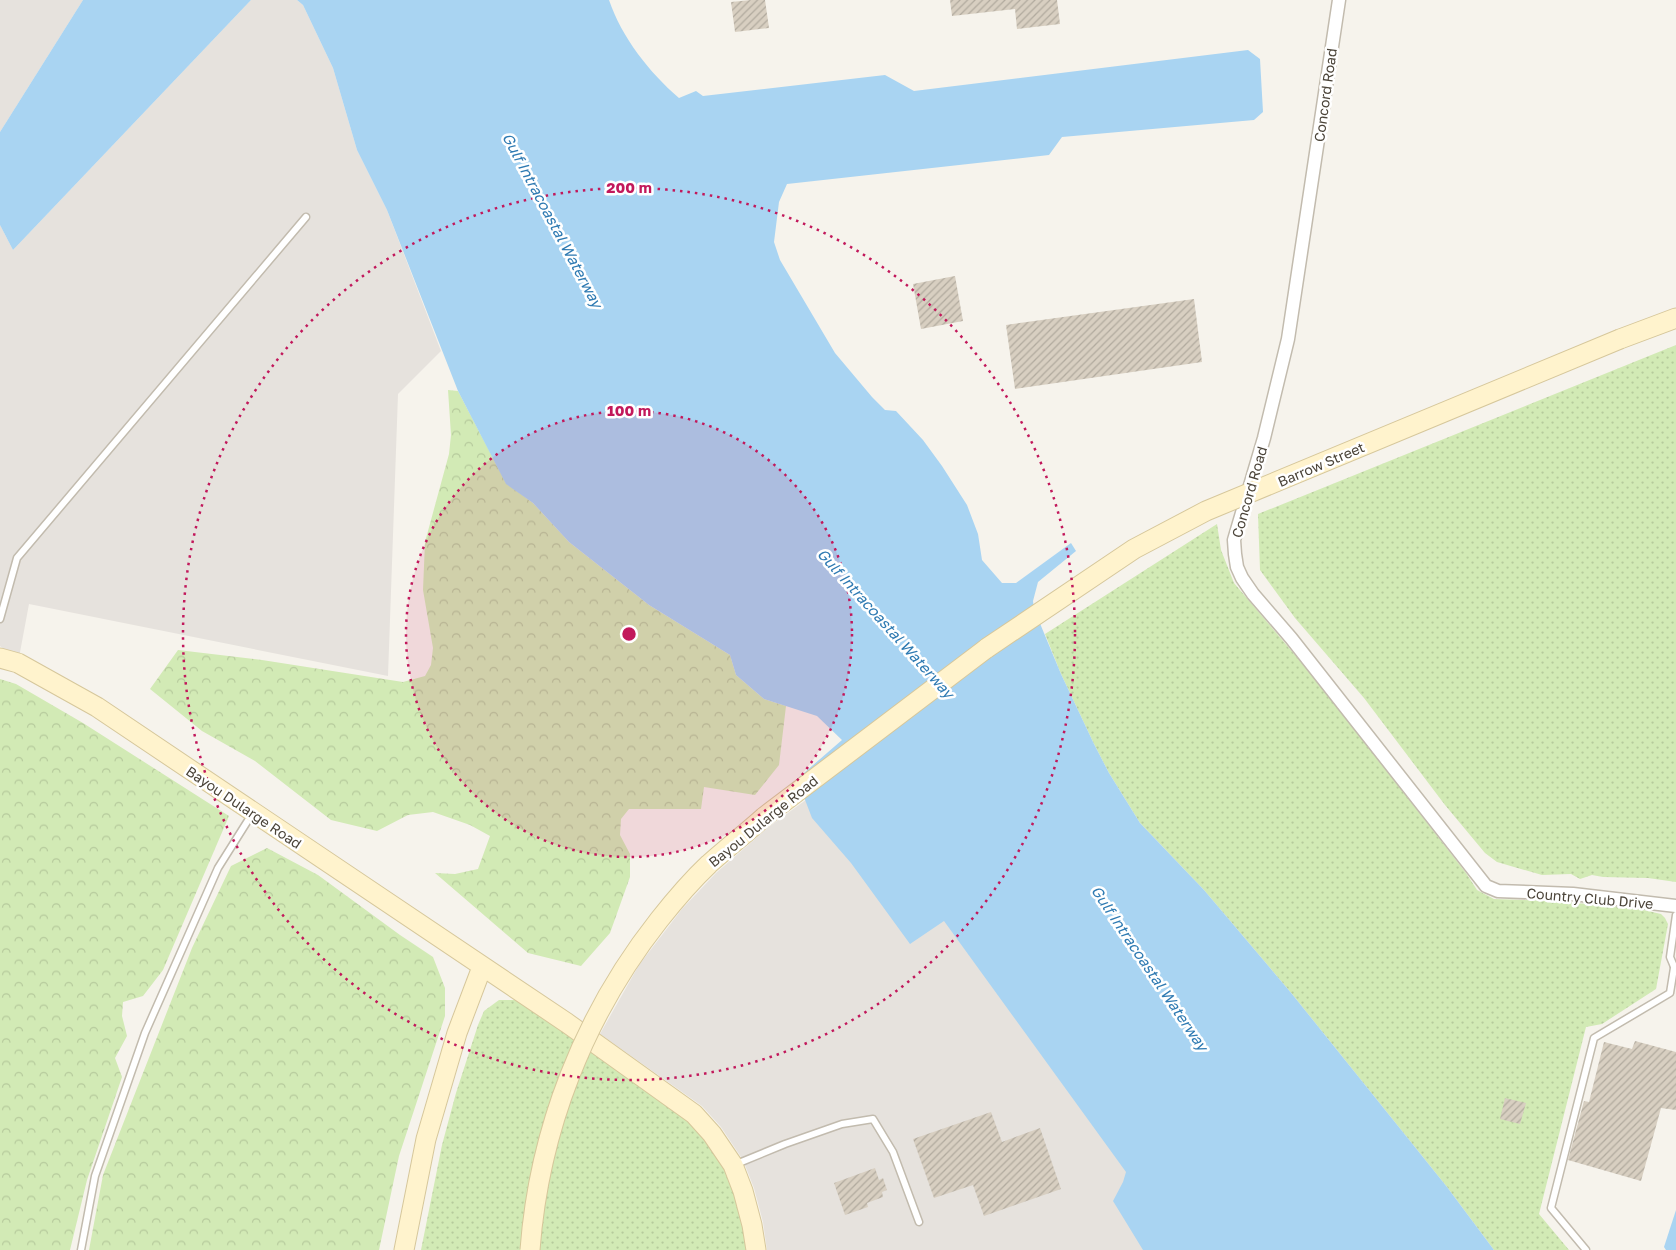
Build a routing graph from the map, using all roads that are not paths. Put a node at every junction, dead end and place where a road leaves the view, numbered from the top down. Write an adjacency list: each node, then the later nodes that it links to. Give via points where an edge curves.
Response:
1 (1339, 0): 8 (street, Concord Road, via 1288,339 1264,438 1234,540 1235,554 1242,578 1253,594 1481,881 1492,889)
2 (306, 217): 4 (lane, via 16,558)
3 (1676, 318): 5 (main road, Barrow Street, bridge, via 1206,512 1134,550)
4 (0, 619)
5 (987, 648): 17 (main road, Bayou Dularge Road, bridge, via 764,817 708,865 629,959 582,1045 566,1083 539,1180)
6 (0, 658): 7 (main road, Bayou Dularge Road, via 18,664 97,707)
7 (253, 813): 11 (main road, Bayou Dularge Road); 15 (lane, via 218,868 145,1033 96,1176)
8 (1504, 891): 9 (street, Country Club Drive, via 1572,894)
9 (1676, 906)
10 (1676, 915): 12 (lane, via 1670,951)
11 (482, 967): 13 (main road, Bayou Dularge Road, via 694,1114); 16 (main road, via 457,1032 426,1139)
12 (1675, 969): 19 (lane, via 1670,993 1594,1038 1551,1208)
13 (733, 1165): 14 (lane, via 842,1124 873,1119 893,1152); 18 (main road, Bayou Dularge Road, via 750,1216)
14 (919, 1222)
15 (81, 1250)
16 (404, 1250)
17 (530, 1250)
18 (756, 1250)
19 (1586, 1250)

